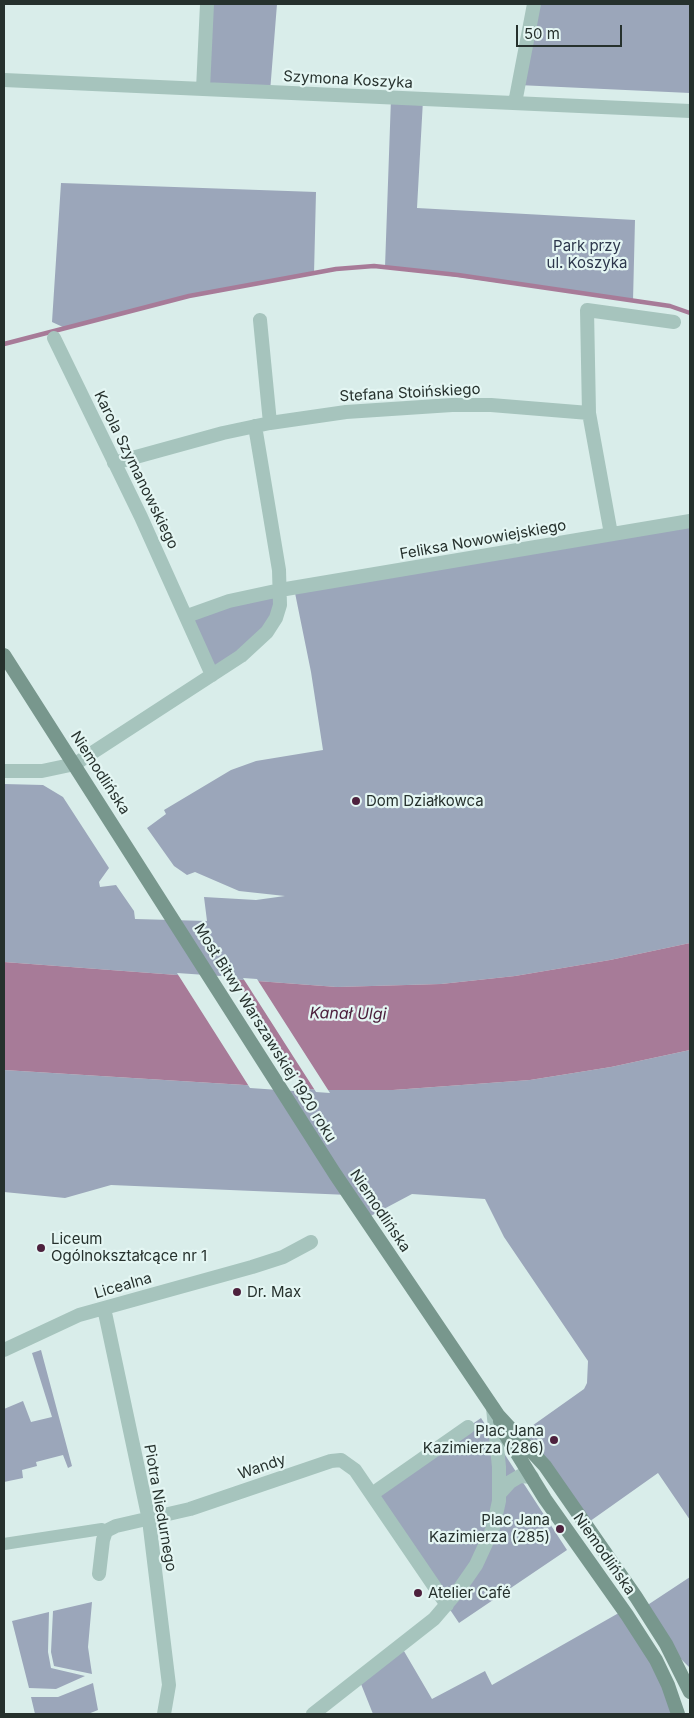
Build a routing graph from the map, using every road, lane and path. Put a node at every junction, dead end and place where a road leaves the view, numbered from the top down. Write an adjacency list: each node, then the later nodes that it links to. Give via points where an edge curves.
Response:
1 (207, 4): 4 (street)
2 (534, 4): 5 (street)
3 (4, 80): 4 (street, Szymona Koszyka)
4 (203, 89): 5 (street, Szymona Koszyka)
5 (515, 103): 6 (street, Szymona Koszyka)
6 (690, 111)
7 (260, 320): 11 (street)
8 (674, 322): 10 (street, via 588,310)
9 (54, 338): 13 (street, Karola Szymanowskiego)
10 (589, 413): 11 (street, Stefana Stoińskiego, via 452,405 356,411); 15 (street)
11 (270, 423): 12 (street, Stefana Stoińskiego)
12 (255, 426): 13 (street, Stefana Stoińskiego); 16 (street)
13 (114, 463): 17 (street, Karola Szymanowskiego)
14 (690, 521): 15 (street, Feliksa Nowowiejskiego)
15 (611, 534): 16 (street, Feliksa Nowowiejskiego)
16 (280, 590): 17 (street, Feliksa Nowowiejskiego, via 229,601); 19 (street, via 276,618 267,632 255,646)
17 (187, 616): 19 (street, Karola Szymanowskiego)
18 (4, 655): 20 (main road, Niemodlińska)
19 (212, 674): 20 (street)
20 (75, 764): 21 (street, via 42,772); 22 (main road, Niemodlińska)
21 (4, 771)
22 (167, 910): 23 (main road, Most Bitwy Warszawskiej 1920 roku)
23 (335, 1174): 27 (main road, Niemodlińska)
24 (311, 1242): 25 (street, Licealna, via 283,1257 252,1267)
25 (104, 1308): 26 (street, Licealna, via 53,1326); 32 (street, Piotra Niedurnego)
26 (4, 1350)
27 (496, 1411): 29 (main road, Niemodlińska); 30 (street); 37 (main road, Niemodlińska, via 545,1466)
28 (468, 1427): 31 (street)
29 (532, 1477): 30 (street, via 520,1476); 42 (main road, Niemodlińska, via 656,1660)
30 (500, 1493): 36 (street, via 488,1543 468,1578)
31 (372, 1494): 32 (street, Wandy, via 348,1463 331,1461); 36 (street, Wandy)
32 (148, 1520): 33 (street, Wandy); 40 (street, Piotra Niedurnego, via 169,1686)
33 (106, 1531): 34 (street); 35 (street)
34 (4, 1544)
35 (98, 1574)
36 (447, 1605): 41 (street)
37 (666, 1644): 38 (main road); 39 (main road, Niemodlińska)
38 (690, 1668)
39 (690, 1692)
40 (164, 1714)
41 (313, 1714)
42 (678, 1714)

